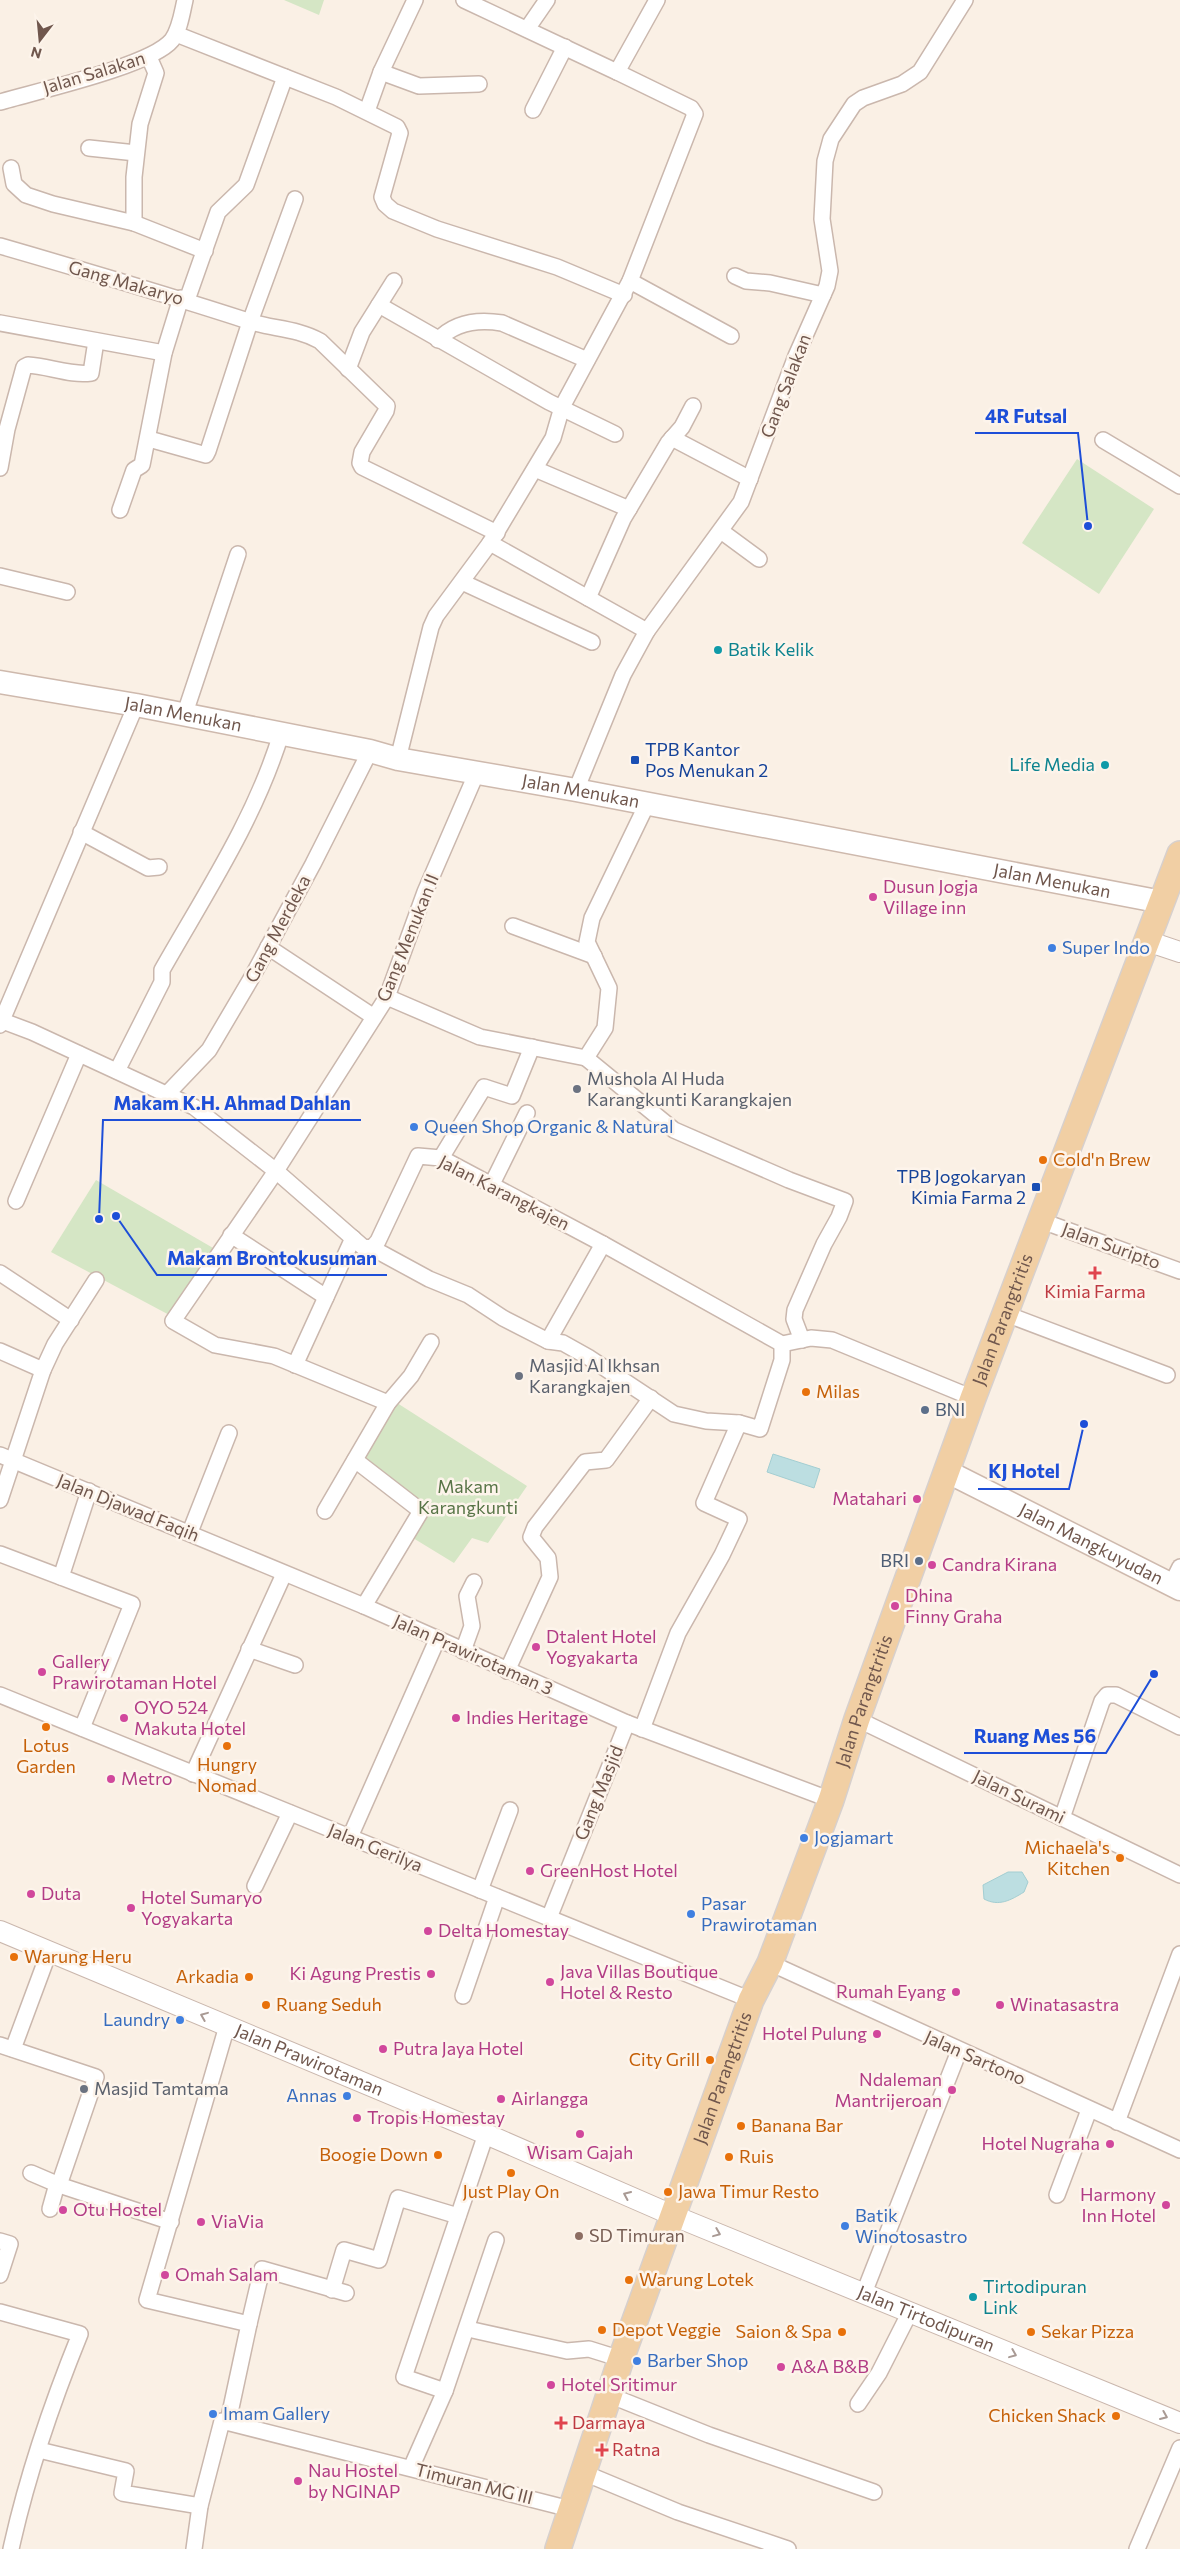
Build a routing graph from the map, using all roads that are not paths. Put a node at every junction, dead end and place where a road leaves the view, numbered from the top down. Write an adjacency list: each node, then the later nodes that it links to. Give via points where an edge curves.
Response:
1 (185, 0): 8 (street)
2 (415, 0): 11 (street)
3 (464, 0): 7 (street)
4 (548, 0): 7 (street)
5 (657, 0): 12 (street)
6 (966, 0): 29 (street, Gang Salakan, via 920,72 902,84 854,104 831,139 825,161 822,218 830,271)
7 (527, 29): 9 (street)
8 (183, 38): 10 (street, Jalan Salakan, via 170,42); 13 (street)
9 (565, 47): 12 (street); 16 (street)
10 (151, 63): 15 (street, Jalan Salakan); 19 (street, via 154,83 140,124)
11 (381, 72): 14 (street, via 419,86); 17 (street)
12 (618, 72): 27 (street, via 690,108 694,114)
13 (285, 77): 17 (street); 24 (street, via 246,185 218,212)
14 (479, 84)
15 (0, 102)
16 (533, 110)
17 (367, 111): 28 (street, via 396,127 400,133 382,197 393,212 556,266)
18 (89, 148): 19 (street)
19 (136, 154): 22 (street)
20 (11, 168): 22 (street, via 14,184 26,195)
21 (295, 199): 32 (street)
22 (134, 223): 24 (street)
23 (0, 246): 30 (street, Gang Makaryo)
24 (205, 250): 30 (street)
25 (735, 276): 29 (street)
26 (394, 280): 31 (street)
27 (630, 281): 28 (street); 34 (street)
28 (624, 295): 38 (street)
29 (823, 295): 48 (street, Gang Salakan, via 796,356)
30 (184, 299): 32 (street, Gang Makaryo); 37 (street)
31 (379, 305): 35 (street); 39 (street, via 362,332)
32 (250, 322): 39 (street, Gang Makaryo, via 310,336 320,341); 44 (street, via 206,455)
33 (0, 323): 36 (street)
34 (732, 336)
35 (438, 340): 38 (street, via 458,326 479,320 492,321); 41 (street)
36 (96, 341): 37 (street); 46 (street, via 90,373 39,365 24,367)
37 (164, 353): 44 (street)
38 (588, 360): 41 (street)
39 (348, 369): 53 (street, Gang Makaryo, via 387,406 362,452 362,467)
40 (693, 406): 43 (street, via 682,428)
41 (562, 407): 42 (street); 47 (street, via 552,438)
42 (616, 434)
43 (672, 438): 48 (street); 51 (street)
44 (149, 439): 50 (street, via 142,465 134,470)
45 (1103, 440): 49 (street)
46 (0, 468)
47 (535, 469): 51 (street); 53 (street)
48 (750, 479): 52 (street, Gang Salakan, via 741,502)
49 (1180, 486)
50 (120, 510)
51 (629, 510): 59 (street)
52 (722, 531): 55 (street); 60 (street, Gang Salakan)
53 (494, 538): 57 (street); 59 (street)
54 (238, 554): 64 (street)
55 (759, 559)
56 (0, 576): 58 (street)
57 (462, 582): 61 (street); 67 (street, via 431,627)
58 (66, 592)
59 (588, 598): 60 (street)
60 (646, 631): 69 (street, Gang Salakan, via 623,675)
61 (592, 642)
62 (0, 682): 63 (main road, Jalan Menukan)
63 (136, 705): 64 (main road, Jalan Menukan); 71 (street)
64 (184, 716): 65 (main road, Jalan Menukan)
65 (281, 734): 66 (main road, Jalan Menukan); 86 (street, via 247,822 162,970 162,982)
66 (370, 751): 67 (main road, Jalan Menukan); 77 (street, Gang Merdeka)
67 (398, 759): 68 (main road, Jalan Menukan)
68 (477, 772): 69 (main road, Jalan Menukan); 80 (street, Gang Menukan II, via 425,892)
69 (576, 790): 70 (main road, Jalan Menukan)
70 (647, 804): 74 (main road, Jalan Menukan); 79 (street, via 592,918 587,942)
71 (81, 832): 73 (street, via 148,868); 82 (street)
72 (1180, 854): 74 (main road, Jalan Parangtritis)
73 (159, 867)
74 (1162, 902): 76 (main road, Jalan Parangtritis)
75 (513, 926): 79 (street)
76 (1147, 941): 78 (street); 93 (main road, Jalan Parangtritis)
77 (268, 947): 81 (street); 87 (street, Gang Merdeka, via 210,1050)
78 (1180, 952)
79 (594, 956): 85 (street, via 609,988 605,1028)
80 (387, 997): 81 (street, Gang Menukan II); 83 (street, via 480,1037)
81 (374, 1016): 90 (street, Gang Menukan II)
82 (1, 1022): 84 (street)
83 (532, 1047): 85 (street); 89 (street, via 512,1096 484,1087)
84 (80, 1054): 86 (street); 92 (street)
85 (586, 1058): 104 (street, via 674,1130 845,1201 795,1310 794,1319)
86 (117, 1071): 87 (street)
87 (167, 1094): 90 (street, via 194,1107)
88 (527, 1113): 91 (street)
89 (441, 1158): 91 (street, Jalan Karangkajen); 97 (street, Jalan Karangkajen, via 418,1156)
90 (276, 1171): 94 (street, Gang Menukan II); 95 (street)
91 (492, 1184): 96 (street, Jalan Karangkajen)
92 (16, 1201)
93 (1042, 1221): 98 (street, Jalan Suripto); 102 (main road, Jalan Parangtritis)
94 (231, 1236): 101 (street); 109 (street, Gang Menukan II, via 173,1321 215,1345 261,1352)
95 (353, 1238): 97 (street, via 363,1247); 101 (street)
96 (603, 1244): 105 (street); 107 (street, Jalan Karangkajen)
97 (372, 1248): 105 (street, via 429,1279 468,1295)
98 (1180, 1271)
99 (0, 1273): 103 (street)
100 (96, 1280): 103 (street)
101 (326, 1297): 109 (street)
102 (1006, 1314): 111 (street); 113 (main road, Jalan Parangtritis)
103 (71, 1320): 110 (street)
104 (802, 1340): 107 (street); 113 (street, via 832,1340)
105 (548, 1341): 112 (street, via 563,1343 588,1356)
106 (431, 1342): 114 (street, via 411,1376)
107 (782, 1344): 115 (street, via 782,1360 760,1429)
108 (0, 1351): 110 (street)
109 (295, 1365): 114 (street)
110 (43, 1370): 117 (street)
111 (1166, 1375)
112 (651, 1398): 115 (street, via 674,1414 706,1421); 135 (street, via 606,1460 585,1462 536,1527 531,1537 548,1558 550,1577)
113 (973, 1398): 119 (main road, Jalan Parangtritis)
114 (388, 1403): 118 (street)
115 (739, 1423): 141 (street, via 704,1503 739,1519 678,1633)
116 (229, 1433): 123 (street)
117 (7, 1458): 120 (street, Jalan Djawad Faqih); 121 (street)
118 (355, 1460): 122 (street); 130 (street, via 421,1511)
119 (948, 1472): 128 (main road, Jalan Mangkuyudan); 137 (main road, Jalan Parangtritis)
120 (89, 1491): 123 (street, Jalan Djawad Faqih); 127 (street)
121 (0, 1500)
122 (325, 1511)
123 (190, 1532): 125 (street, Jalan Djawad Faqih)
124 (0, 1554): 127 (street)
125 (256, 1562): 126 (street, Jalan Prawirotaman 3)
126 (284, 1574): 130 (street, Jalan Prawirotaman 3); 132 (street)
127 (61, 1577): 140 (street, via 132,1604)
128 (1177, 1580)
129 (474, 1582): 133 (street, via 467,1596 472,1626)
130 (364, 1606): 131 (street, Jalan Prawirotaman 3)
131 (436, 1640): 133 (street, Jalan Prawirotaman 3); 147 (street)
132 (249, 1649): 134 (street); 142 (street)
133 (463, 1651): 135 (street, Jalan Prawirotaman 3)
134 (295, 1664)
135 (507, 1671): 138 (street, Jalan Prawirotaman 3)
136 (0, 1694): 140 (street, Jalan Gerilya)
137 (857, 1718): 143 (main road, Jalan Parangtritis); 146 (street, Jalan Surami)
138 (627, 1723): 141 (street, Jalan Prawirotaman 3); 152 (street, Gang Masjid)
139 (1180, 1727): 146 (street, via 1116,1695 1107,1695)
140 (82, 1728): 142 (street, Jalan Gerilya)
141 (642, 1729): 143 (street, Jalan Prawirotaman 3)
142 (193, 1774): 145 (street, Jalan Gerilya)
143 (831, 1800): 156 (main road, Jalan Parangtritis)
144 (510, 1810): 150 (street)
145 (290, 1813): 147 (street, Jalan Gerilya); 149 (street)
146 (1062, 1818): 148 (street, Jalan Surami)
147 (350, 1837): 150 (street, Jalan Gerilya)
148 (1180, 1875)
149 (255, 1886)
150 (480, 1890): 151 (street, Jalan Gerilya)
151 (497, 1897): 152 (street, Jalan Gerilya); 157 (street)
152 (549, 1918): 158 (street, Jalan Gerilya)
153 (0, 1931): 154 (street, Jalan Prawirotaman)
154 (49, 1952): 159 (street, Jalan Prawirotaman, one-way to 154); 160 (street)
155 (1180, 1954): 163 (street)
156 (770, 1963): 158 (main road, Jalan Parangtritis); 161 (street, Jalan Sartono)
157 (463, 1996)
158 (751, 2000): 170 (main road, Jalan Parangtritis)
159 (227, 2026): 164 (street, Jalan Prawirotaman); 172 (street)
160 (6, 2047): 167 (street, via 96,2077)
161 (959, 2051): 162 (street, Jalan Sartono); 176 (street)
162 (1089, 2110): 163 (street, Jalan Sartono); 168 (street)
163 (1117, 2122): 165 (street, Jalan Sartono)
164 (486, 2134): 170 (street, Jalan Prawirotaman, one-way to 164); 171 (street)
165 (1180, 2150)
166 (31, 2173): 167 (street)
167 (58, 2184): 169 (street); 172 (street)
168 (1057, 2195)
169 (50, 2209)
170 (672, 2215): 176 (street, Jalan Tirtodipuran, one-way to 176); 181 (main road, Jalan Parangtritis)
171 (458, 2216): 179 (street, via 398,2198 379,2260 344,2250 339,2292 262,2269); 182 (street, via 404,2377)
172 (171, 2222): 179 (street, via 147,2300)
173 (496, 2240): 180 (street)
174 (0, 2241): 175 (street, via 10,2244)
175 (0, 2275)
176 (864, 2293): 178 (street, Jalan Tirtodipuran)
177 (0, 2312): 188 (street, via 80,2334)
178 (910, 2312): 184 (street, via 879,2373); 186 (street, Jalan Tirtodipuran, one-way to 186)
179 (249, 2324): 185 (street)
180 (468, 2329): 181 (street, via 567,2351 589,2350); 182 (street)
181 (621, 2359): 183 (main road, Jalan Parangtritis)
182 (445, 2391): 189 (street)
183 (610, 2395): 190 (main road, Jalan Parangtritis); 191 (street, via 709,2435)
184 (858, 2404)
185 (228, 2422): 189 (street, Timuran MG III); 192 (street, via 222,2421)
186 (1180, 2423)
187 (1180, 2448): 198 (street)
188 (39, 2450): 192 (street, via 126,2471 122,2493); 195 (street)
189 (411, 2468): 193 (street, Timuran MG III)
190 (582, 2472): 193 (main road, Jalan Parangtritis); 197 (street, via 678,2512)
191 (874, 2492)
192 (200, 2506): 196 (street)
193 (570, 2508): 194 (main road, Jalan Parangtritis)
194 (562, 2548)
195 (12, 2549)
196 (194, 2549)
197 (788, 2549)
198 (1137, 2549)

